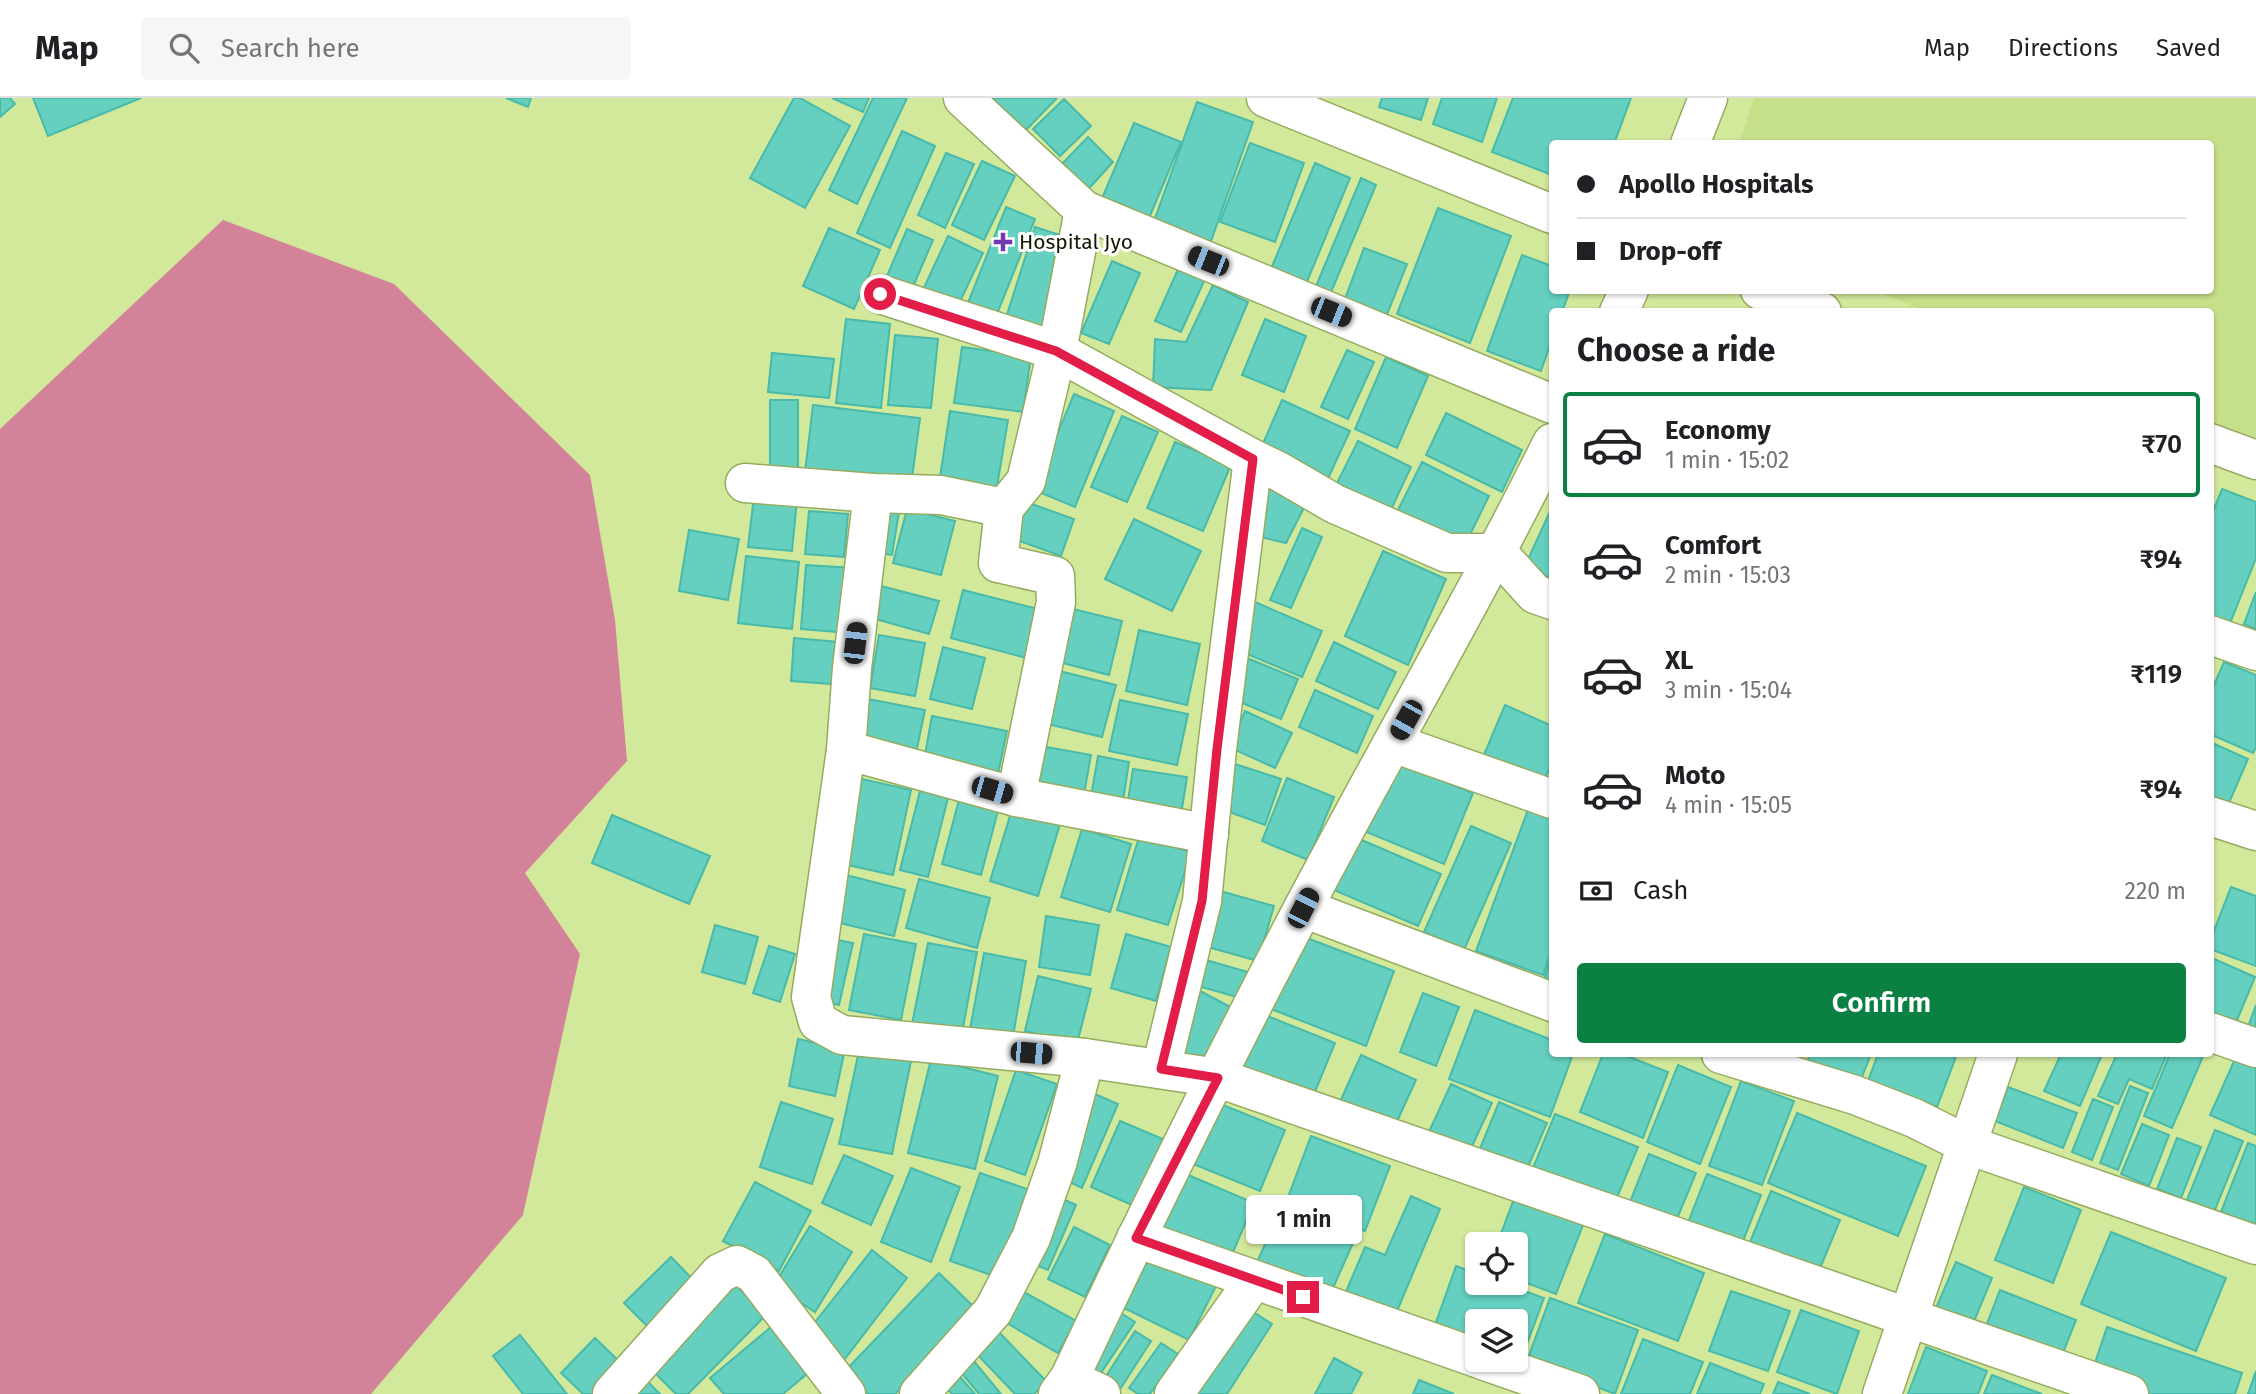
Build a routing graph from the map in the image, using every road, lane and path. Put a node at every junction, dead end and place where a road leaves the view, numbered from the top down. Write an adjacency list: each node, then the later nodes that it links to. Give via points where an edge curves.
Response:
1 (963, 98): 5 (street)
2 (1266, 98): 6 (street)
3 (1708, 98): 4 (street)
4 (1692, 140)
5 (1084, 209): 10 (street); 11 (street)
6 (1549, 213)
7 (880, 294): 10 (street)
8 (1771, 294): 9 (street)
9 (1811, 308)
10 (1056, 351): 14 (street); 18 (street, via 1026,481)
11 (1549, 403)
12 (2214, 444): 15 (street)
13 (1549, 449): 19 (street)
14 (1253, 459): 19 (street, via 1335,504 1447,553); 29 (street)
15 (2256, 460)
16 (745, 483): 17 (street)
17 (873, 493): 18 (street, via 941,495); 24 (street)
18 (1004, 508): 25 (street, via 998,564 1055,576 1056,602)
19 (1498, 553): 20 (street, via 1535,594); 23 (street)
20 (1549, 599)
21 (2214, 636): 22 (street)
22 (2256, 650)
23 (1392, 743): 26 (street); 30 (street)
24 (846, 750): 25 (street); 36 (street, via 811,997 818,1022 842,1035)
25 (1016, 797): 29 (street)
26 (1549, 798)
27 (2214, 817): 28 (street)
28 (2256, 831)
29 (1209, 834): 37 (street, via 1202,901)
30 (1303, 908): 31 (street); 38 (street)
31 (1549, 1001)
32 (2214, 1033): 33 (street)
33 (2256, 1048)
34 (1731, 1057): 39 (street, via 1855,1095)
35 (1997, 1057): 39 (street)
36 (1086, 1058): 37 (street); 49 (street, via 1031,1238 993,1311)
37 (1161, 1069): 38 (street)
38 (1218, 1078): 40 (street); 43 (street)
39 (1968, 1145): 41 (street); 43 (street)
40 (1136, 1238): 42 (street); 46 (street)
41 (2256, 1245)
42 (1254, 1280): 44 (street); 50 (street)
43 (1908, 1317): 52 (street); 53 (street)
44 (1465, 1354)
45 (1517, 1372): 51 (street)
46 (1076, 1389)
47 (612, 1394): 48 (street, via 720,1273 737,1265 754,1274)
48 (846, 1394)
49 (919, 1394)
50 (1174, 1394)
51 (1580, 1394)
52 (1882, 1394)
53 (2129, 1394)

